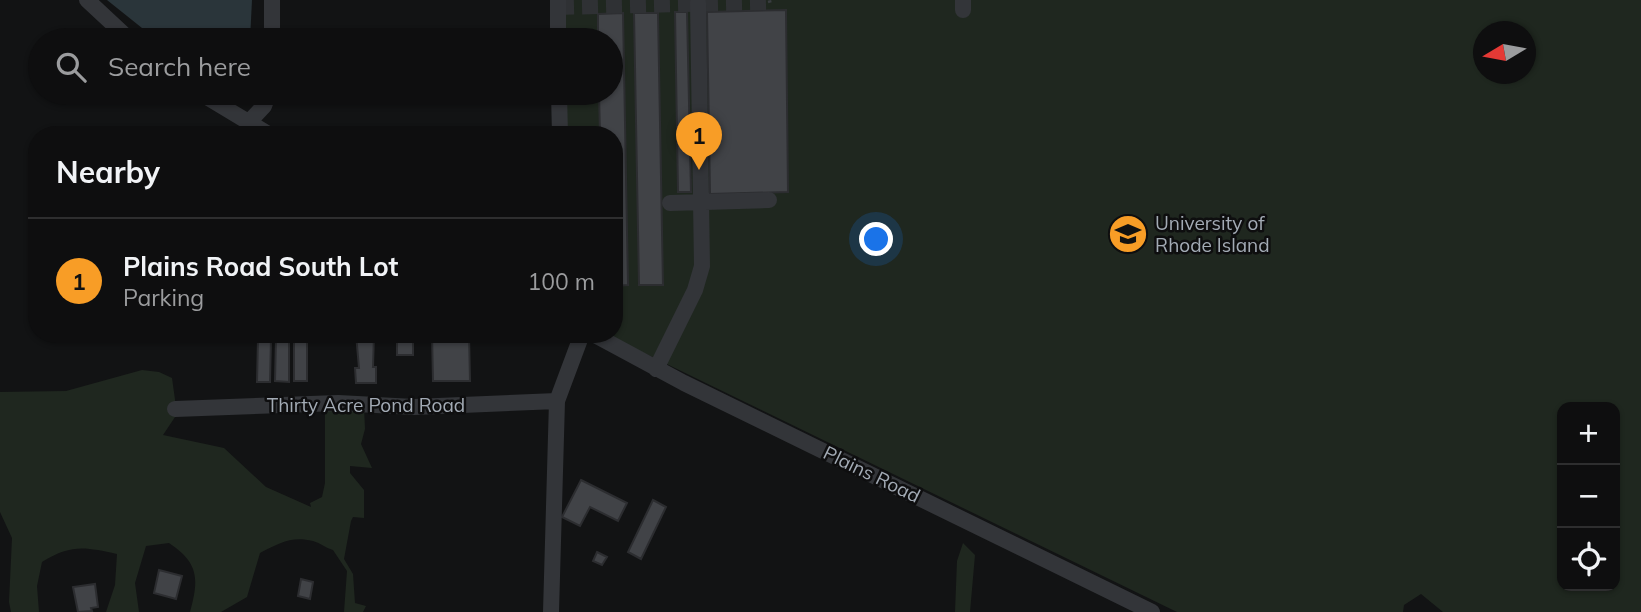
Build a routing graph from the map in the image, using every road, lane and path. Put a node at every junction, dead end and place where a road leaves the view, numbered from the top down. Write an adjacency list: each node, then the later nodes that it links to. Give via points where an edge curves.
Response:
1 (87, 0): 7 (street)
2 (272, 0): 8 (street)
3 (558, 0): 9 (street)
4 (776, 0): 5 (path)
5 (768, 2)
6 (698, 3): 17 (street)
7 (117, 28)
8 (272, 28)
9 (558, 28)
10 (220, 105): 13 (street)
11 (264, 105): 13 (street)
12 (559, 105): 15 (street)
13 (249, 122): 14 (street)
14 (255, 126)
15 (560, 126)
16 (769, 200): 17 (street)
17 (701, 202): 18 (street); 21 (street, via 702,266)
18 (670, 203)
19 (579, 343): 22 (street)
20 (609, 343): 21 (street, Plains Road)
21 (656, 369): 25 (street, Plains Road)
22 (556, 401): 23 (street, Thirty Acre Pond Road); 24 (street)
23 (176, 409)
24 (551, 612)
25 (1152, 612)

